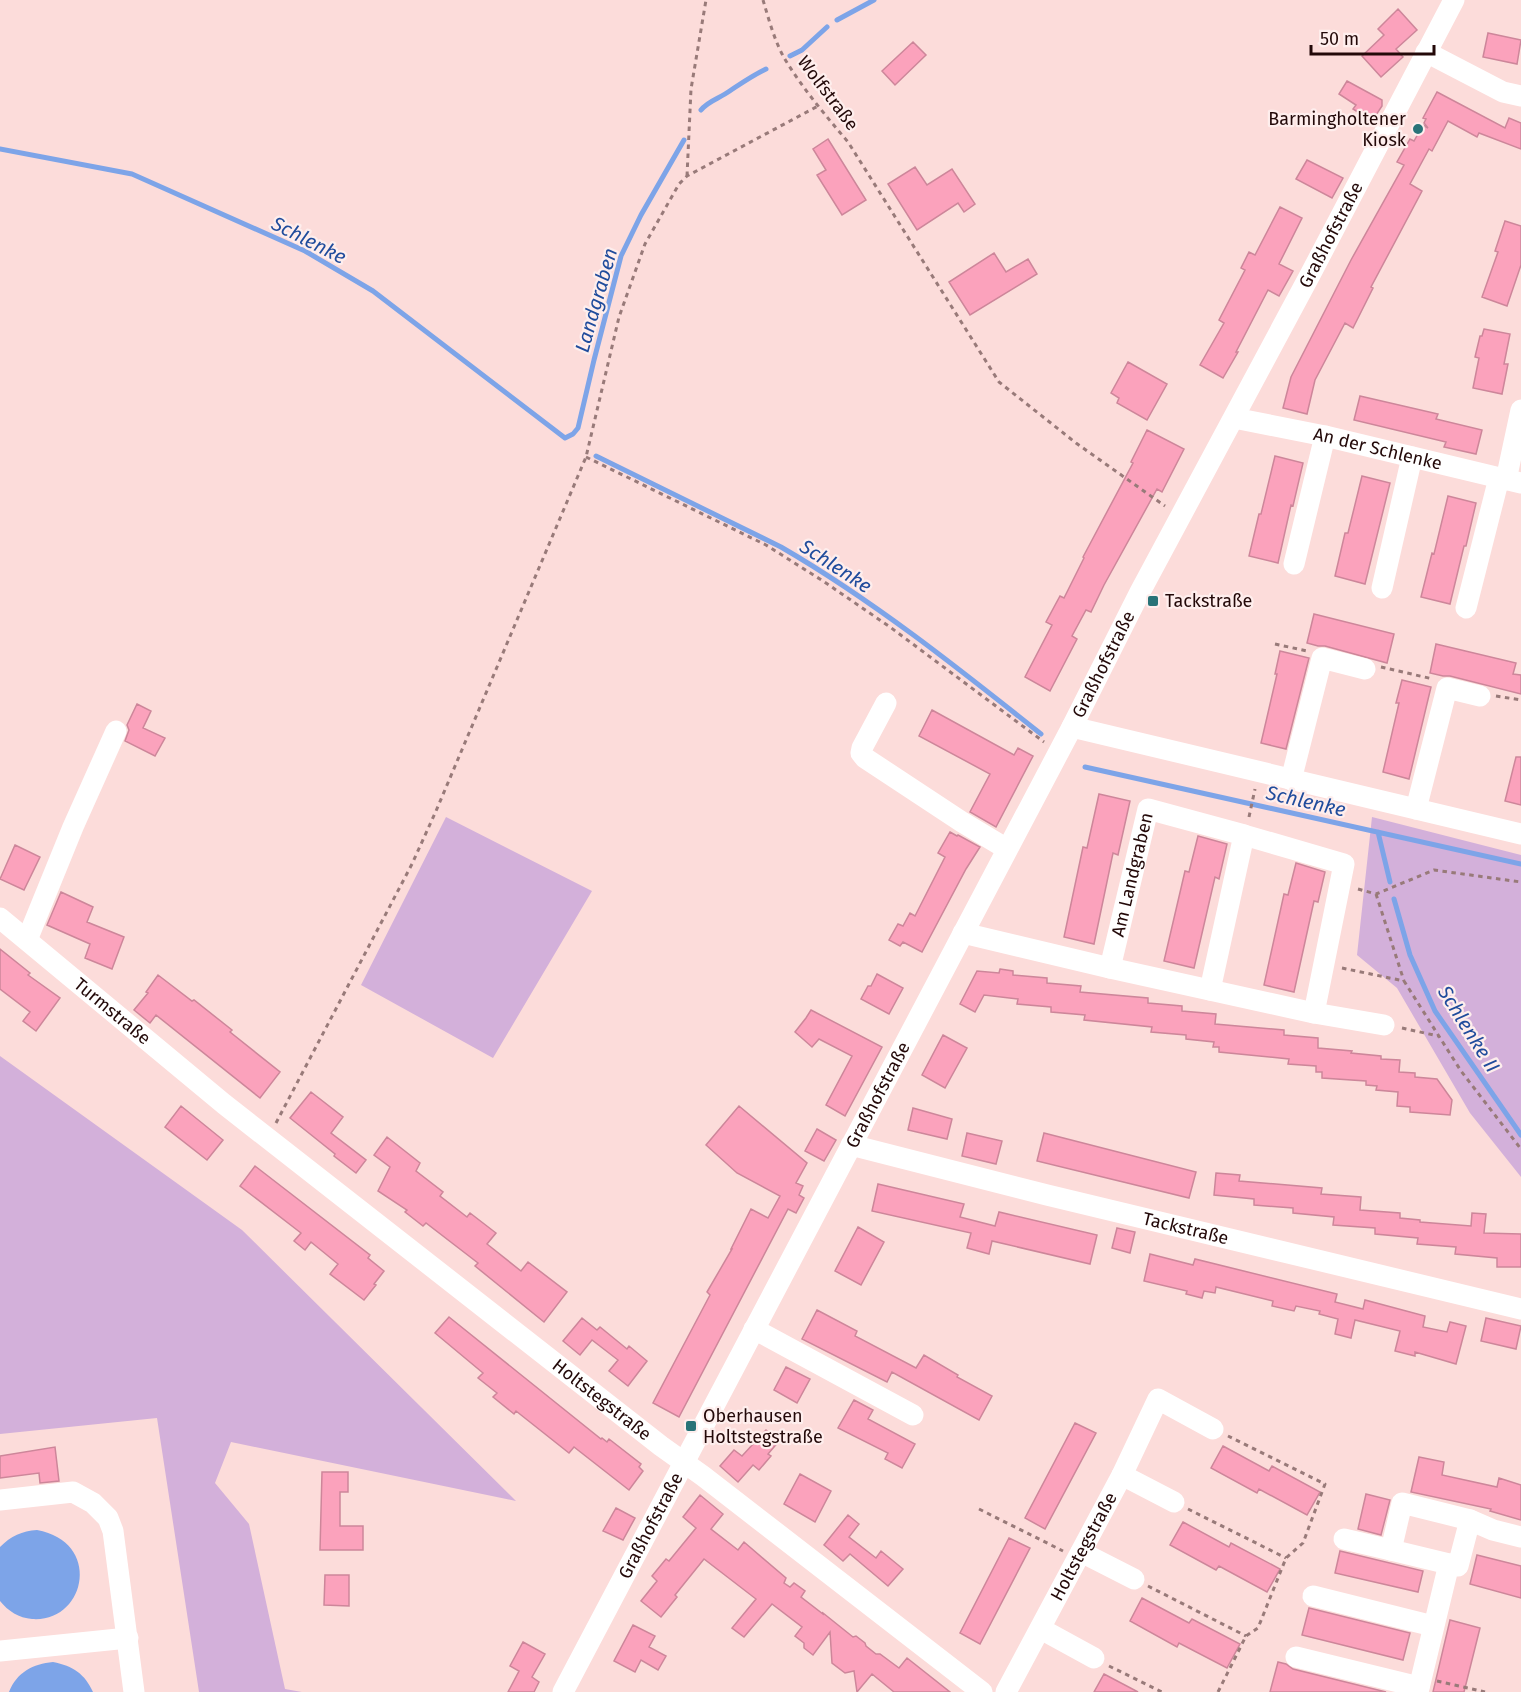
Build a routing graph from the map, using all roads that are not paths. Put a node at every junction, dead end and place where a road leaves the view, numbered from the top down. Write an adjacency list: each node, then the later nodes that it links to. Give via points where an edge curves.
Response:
1 (1454, 0): 2 (street, Graßhofstraße)
2 (1426, 52): 3 (street, via 1503,92); 5 (street, Graßhofstraße)
3 (1521, 96)
4 (1521, 410): 8 (street)
5 (1234, 418): 6 (street, An der Schlenke); 15 (street, Graßhofstraße)
6 (1325, 436): 7 (street, An der Schlenke); 9 (street)
7 (1412, 457): 8 (street, An der Schlenke); 10 (street)
8 (1509, 480): 11 (street)
9 (1294, 564)
10 (1382, 588)
11 (1466, 608)
12 (1365, 669): 17 (street, via 1322,658)
13 (1480, 696): 18 (street, via 1447,688)
14 (886, 703): 21 (street, via 862,748 865,758)
15 (1072, 727): 17 (street); 21 (street, Graßhofstraße)
16 (116, 731): 24 (street)
17 (1291, 780): 18 (street)
18 (1416, 809): 20 (street)
19 (1246, 829): 25 (street, Am Landgraben, via 1148,809); 26 (street); 27 (street, Am Landgraben, via 1344,864)
20 (1521, 834)
21 (1007, 849): 23 (street, Graßhofstraße)
22 (0, 918): 24 (street, Turmstraße)
23 (963, 933): 25 (street); 30 (street, Graßhofstraße)
24 (27, 940): 29 (street, Turmstraße)
25 (1110, 968): 26 (street)
26 (1210, 990): 27 (street)
27 (1314, 1013): 28 (street)
28 (1384, 1025)
29 (224, 1104): 35 (street, Holtstegstraße)
30 (851, 1145): 31 (street, Tackstraße); 32 (street, Graßhofstraße)
31 (1521, 1309)
32 (754, 1329): 33 (street); 35 (street, Graßhofstraße)
33 (913, 1415)
34 (1213, 1429): 36 (street, Holtstegstraße, via 1158,1400)
35 (684, 1463): 55 (street, Graßhofstraße); 56 (street, Holtstegstraße)
36 (1122, 1475): 38 (street); 43 (street, Holtstegstraße)
37 (0, 1500): 49 (street, via 73,1492 93,1503 108,1518)
38 (1174, 1502)
39 (1470, 1520): 40 (street); 42 (street, via 1402,1503); 44 (street, via 1458,1566)
40 (1521, 1537)
41 (1344, 1539): 42 (street)
42 (1391, 1550): 44 (street)
43 (1079, 1555): 45 (street); 48 (street, Holtstegstraße)
44 (1449, 1564): 47 (street)
45 (1134, 1579)
46 (1313, 1596): 47 (street)
47 (1433, 1626): 53 (street)
48 (1041, 1629): 52 (street); 57 (street, Holtstegstraße)
49 (128, 1638): 50 (street); 54 (street)
50 (0, 1652)
51 (1296, 1657): 53 (street)
52 (1094, 1658)
53 (1419, 1685)
54 (134, 1692)
55 (563, 1692)
56 (982, 1692)
57 (1006, 1692)

